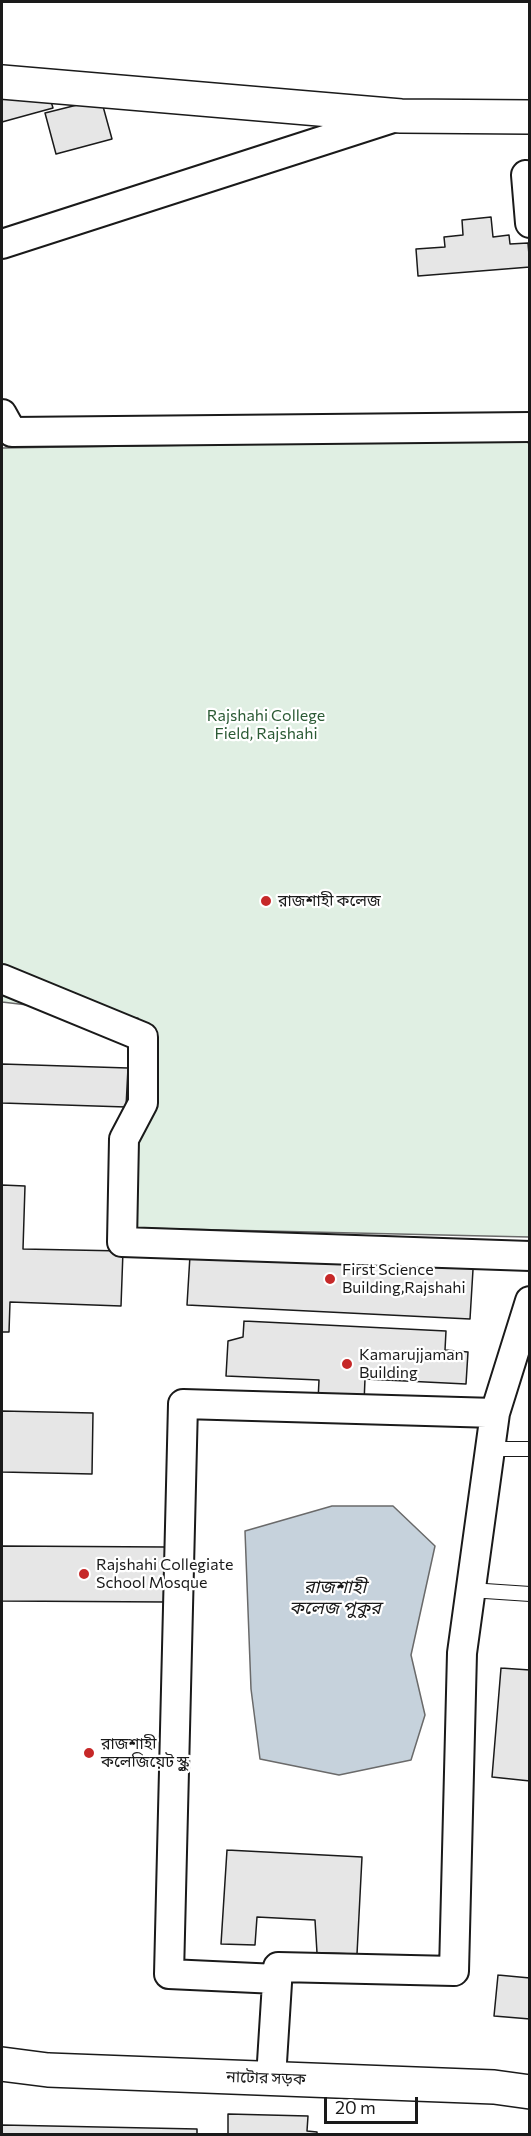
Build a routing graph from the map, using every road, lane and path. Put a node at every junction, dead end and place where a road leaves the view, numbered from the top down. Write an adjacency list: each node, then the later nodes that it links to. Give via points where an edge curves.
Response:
1 (2, 82): 2 (main road)
2 (400, 116): 3 (main road); 6 (street)
3 (530, 117)
4 (526, 175): 5 (street)
5 (530, 223)
6 (2, 244)
7 (2, 414): 8 (street, via 12,432)
8 (530, 427)
9 (2, 979): 10 (street, via 143,1037 144,1103 124,1139 122,1242)
10 (530, 1256)
11 (530, 1301): 12 (street)
12 (495, 1413): 13 (street); 17 (street, via 183,1404 169,1974)
13 (490, 1449): 14 (lane); 15 (street)
14 (530, 1449)
15 (470, 1590): 16 (lane); 17 (street, via 462,1653 454,1971 278,1967)
16 (530, 1594)
17 (277, 1978): 21 (street)
18 (2, 2064): 19 (main road, নাটোর সড়ক)
19 (48, 2070): 20 (main road); 21 (main road, নাটোর সড়ক)
20 (2, 2071)
21 (272, 2078): 23 (main road, নাটোর সড়ক)
22 (530, 2083): 23 (main road)
23 (494, 2086): 24 (main road, নাটোর সড়ক)
24 (530, 2092)

